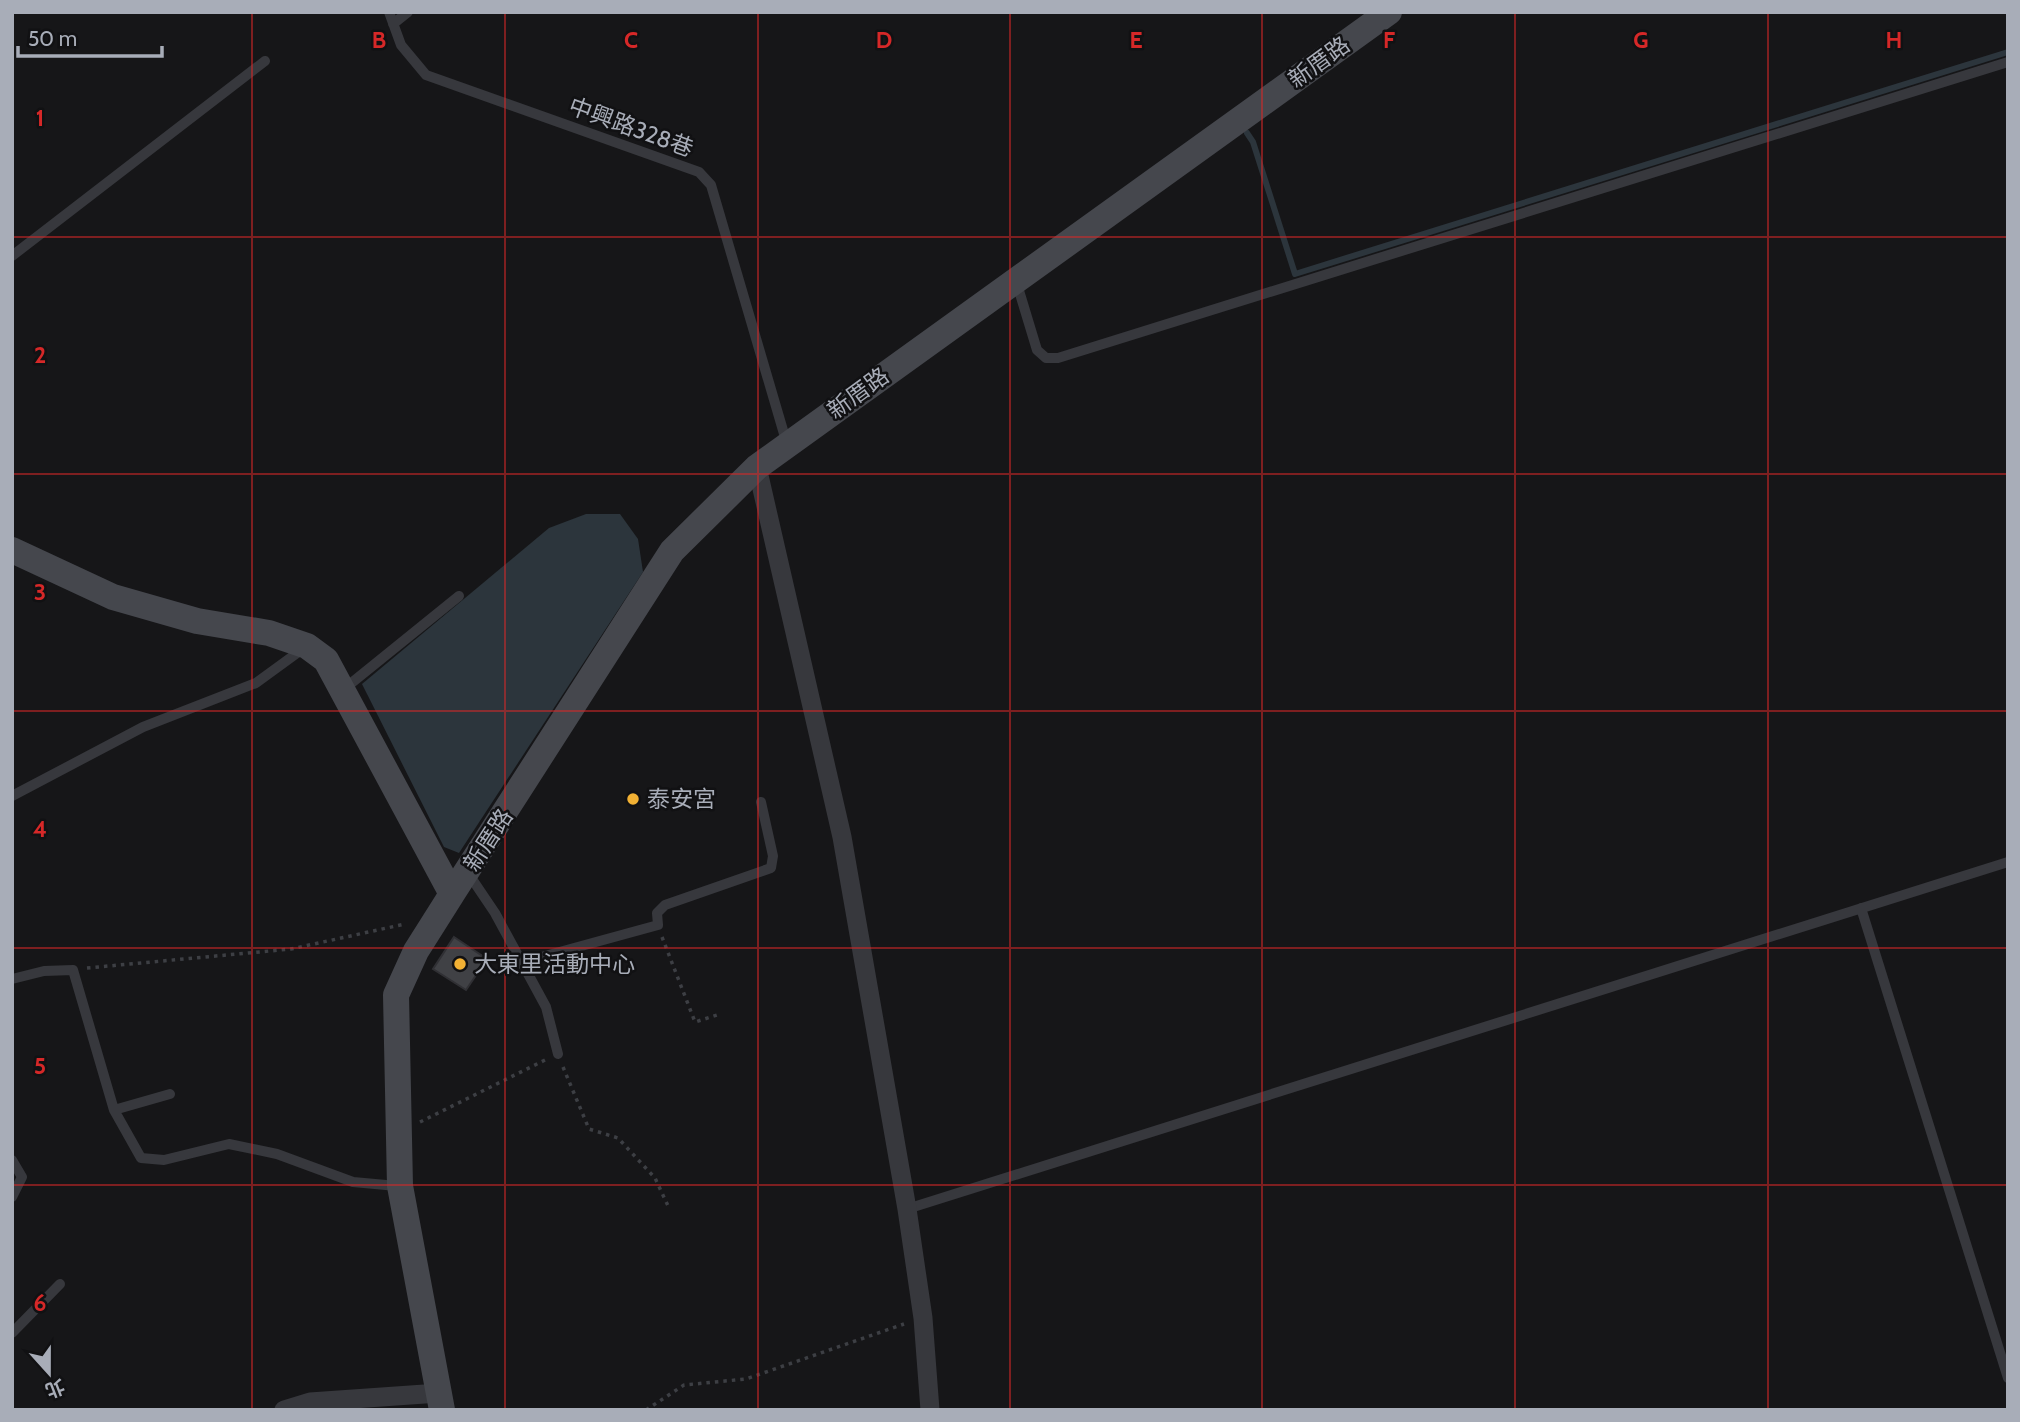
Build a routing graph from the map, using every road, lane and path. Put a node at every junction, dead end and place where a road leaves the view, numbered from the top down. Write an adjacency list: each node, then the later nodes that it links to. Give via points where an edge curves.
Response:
1 (388, 12): 4 (lane, 中興路328巷)
2 (408, 12): 4 (lane)
3 (1389, 12): 8 (street, 新厝路)
4 (393, 24): 9 (lane, 中興路328巷, via 401,45 426,75 699,172 711,185)
5 (265, 61): 7 (lane)
6 (2008, 62): 8 (lane, via 1058,358 1046,358 1037,350)
7 (12, 256)
8 (1016, 280): 9 (street, 新厝路)
9 (787, 444): 10 (street, 新厝路)
10 (757, 467): 18 (street, 新厝路, via 672,551); 33 (street, via 842,837)
11 (12, 550): 13 (street, via 74,581 140,606 269,633)
12 (459, 596): 14 (lane)
13 (307, 646): 14 (street, via 327,660); 15 (lane, via 256,683 143,727)
14 (344, 689): 18 (street)
15 (12, 796)
16 (761, 802): 20 (lane, via 774,856 771,868 665,905 657,913)
17 (2008, 862): 19 (lane)
18 (452, 894): 21 (lane); 22 (path, via 393,928 292,949); 28 (street, 新厝路, via 396,995)
19 (1861, 908): 33 (lane); 37 (lane)
20 (658, 925): 21 (lane); 24 (path, via 695,1022)
21 (523, 962): 25 (lane, via 546,1007)
22 (73, 970): 23 (lane); 27 (lane)
23 (12, 979)
24 (717, 1015)
25 (558, 1054): 28 (path); 32 (path, via 589,1129 618,1138 655,1178)
26 (170, 1094): 27 (lane)
27 (114, 1110): 30 (lane, via 141,1158 164,1160 229,1144 276,1154 353,1182)
28 (397, 1134): 30 (street, 新厝路)
29 (12, 1160): 31 (lane, via 22,1177)
30 (400, 1186): 38 (street, 新厝路)
31 (12, 1197)
32 (669, 1208)
33 (907, 1209): 35 (street)
34 (60, 1284): 36 (lane)
35 (923, 1318): 40 (path, via 746,1379 684,1385); 41 (street)
36 (12, 1333)
37 (2008, 1378)
38 (440, 1401): 39 (street, via 310,1402)
39 (284, 1410)
40 (646, 1410)
41 (930, 1410)

